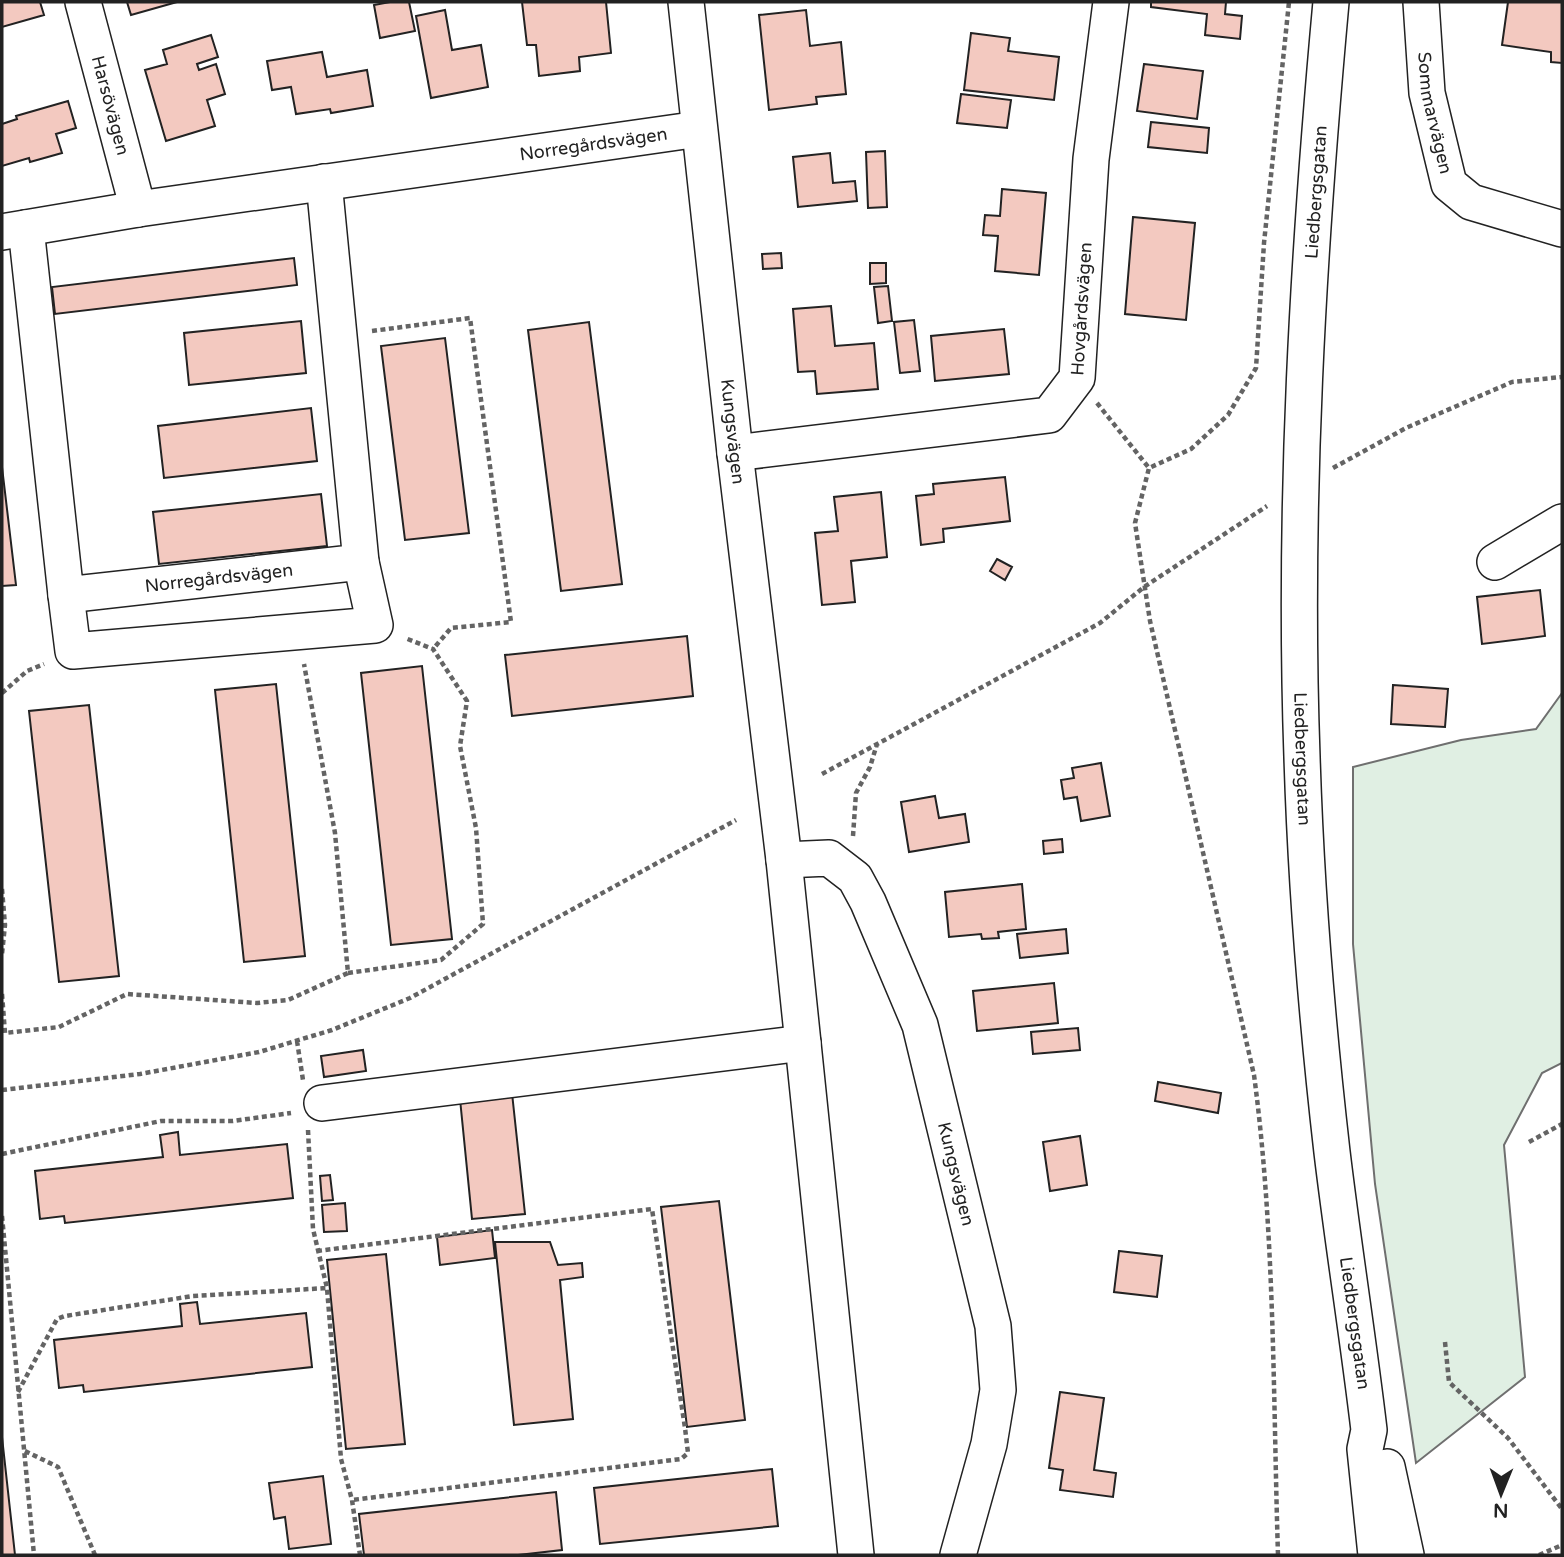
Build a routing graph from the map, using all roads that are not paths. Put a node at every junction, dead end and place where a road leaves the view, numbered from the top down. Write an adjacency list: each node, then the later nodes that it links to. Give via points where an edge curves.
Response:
1 (83, 2): 10 (street, Harsövägen)
2 (686, 2): 8 (street, Kungsvägen)
3 (1111, 2): 13 (street, Hovgårdsvägen, via 1091,159 1077,378 1049,415)
4 (1331, 2): 7 (street, Liedbergsgatan)
5 (1342, 2): 7 (street, Liedbergsgatan)
6 (1421, 2): 11 (street, Sommarvägen, via 1427,93 1449,184 1471,202)
7 (1323, 83): 21 (street, Liedbergsgatan, via 1301,469 1302,760 1317,1006)
8 (699, 129): 9 (street, Norregårdsvägen); 13 (street, Kungsvägen)
9 (324, 182): 10 (street, Norregårdsvägen); 15 (street)
10 (138, 209): 12 (street, Norregårdsvägen)
11 (1562, 229)
12 (14, 230): 17 (street, Norregårdsvägen)
13 (735, 453): 18 (street, Kungsvägen)
14 (1562, 522): 16 (street)
15 (361, 562): 17 (street, Norregårdsvägen); 17 (street, via 375,625 73,651)
16 (1495, 562)
17 (66, 595)
18 (784, 860): 19 (street, Kungsvägen); 23 (street, Kungsvägen, via 829,858 855,878 920,1025 993,1326 998,1390 989,1444)
19 (803, 1043): 20 (street); 22 (street, Kungsvägen)
20 (314, 1107)
21 (1370, 1430): 24 (street, Liedbergsgatan, via 1365,1449); 25 (street, Liedbergsgatan, via 1383,1448)
22 (856, 1555)
23 (958, 1555)
24 (1377, 1555)
25 (1406, 1555)

